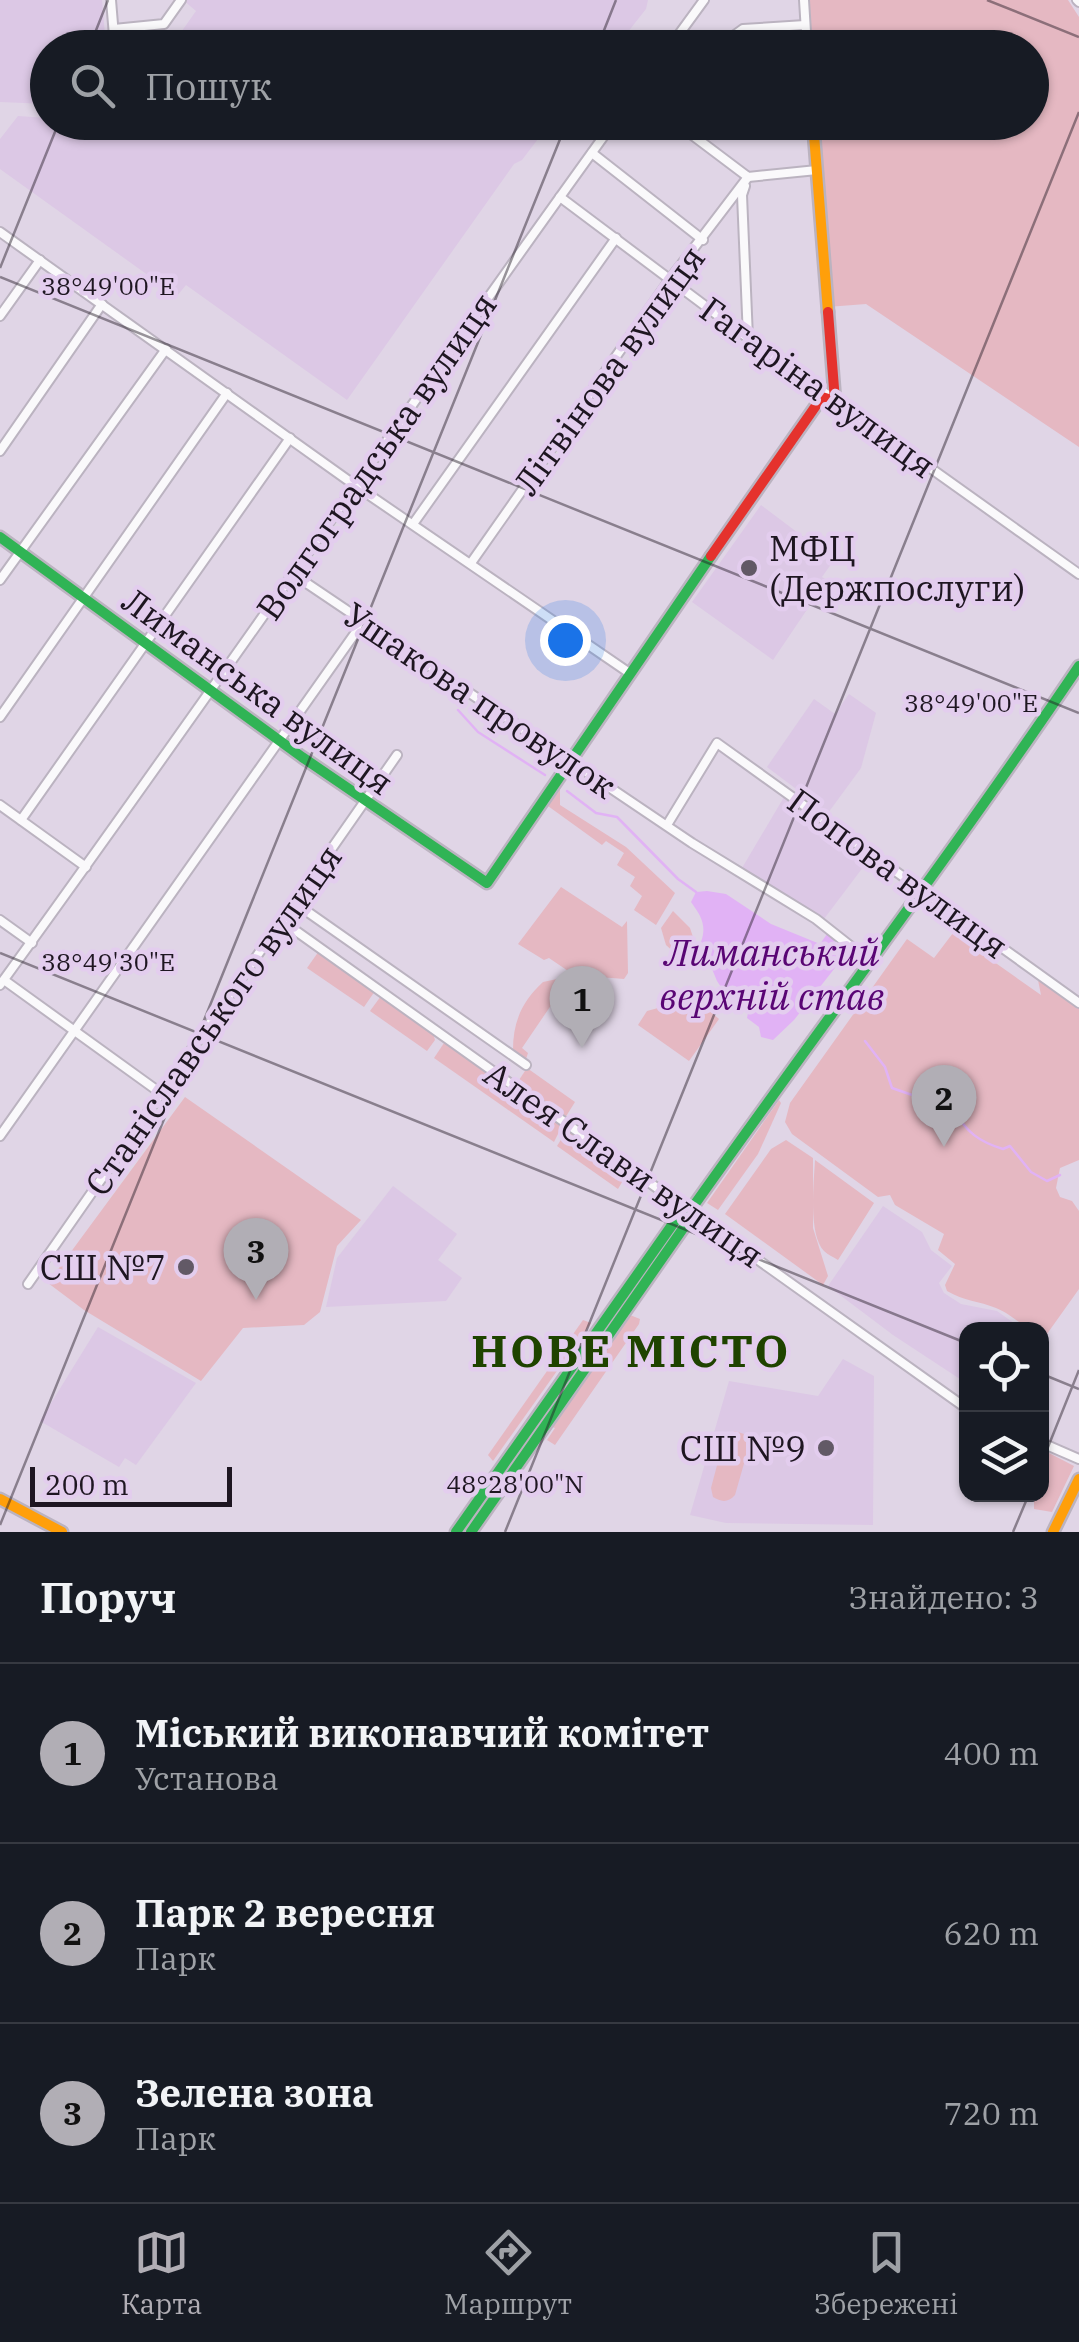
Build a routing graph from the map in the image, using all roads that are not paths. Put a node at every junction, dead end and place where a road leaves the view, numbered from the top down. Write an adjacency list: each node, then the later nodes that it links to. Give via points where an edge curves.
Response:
1 (111, 0): 6 (street)
2 (181, 0): 6 (street, via 164,24)
3 (704, 0): 7 (street)
4 (804, 0): 5 (street)
5 (806, 25): 8 (street); 9 (street)
6 (114, 29)
7 (682, 30)
8 (742, 30)
9 (806, 30)
10 (601, 140): 13 (street, Волгоградська вулиця)
11 (699, 140): 15 (street)
12 (814, 140): 14 (street)
13 (592, 153): 16 (street, Волгоградська вулиця); 19 (street)
14 (817, 170): 15 (street); 27 (street)
15 (748, 177): 19 (street, Літвінова вулиця); 24 (street, via 742,195)
16 (560, 197): 18 (street, Гагаріна вулиця); 30 (street, Волгоградська вулиця)
17 (0, 232): 20 (street)
18 (616, 238): 21 (street, Гагаріна вулиця); 31 (street)
19 (702, 240): 21 (street, Літвінова вулиця)
20 (40, 260): 22 (street); 23 (street)
21 (672, 278): 24 (street, Гагаріна вулиця); 34 (street, Літвінова вулиця)
22 (102, 304): 25 (street); 29 (street)
23 (0, 316)
24 (748, 338): 27 (street, Гагаріна вулиця)
25 (166, 349): 26 (street); 33 (street)
26 (227, 393): 28 (street); 38 (street)
27 (835, 401): 36 (street, Гагаріна вулиця); 42 (street, via 822,397)
28 (290, 438): 30 (street); 40 (street)
29 (0, 451)
30 (356, 486): 31 (street); 35 (street, Волгоградська вулиця)
31 (413, 524): 34 (street)
32 (0, 538): 33 (street, Лиманська вулиця)
33 (20, 552): 37 (street); 38 (street, Лиманська вулиця)
34 (470, 563): 42 (street)
35 (293, 574): 39 (street, Ушакова провулок); 43 (street, Волгоградська вулиця)
36 (1079, 574)
37 (0, 580)
38 (84, 598): 40 (street, Лиманська вулиця); 44 (street)
39 (363, 622): 45 (street); 47 (street, Ушакова провулок)
40 (147, 642): 43 (street, Лиманська вулиця); 50 (street)
41 (1079, 666): 53 (street)
42 (628, 672): 47 (street)
43 (212, 690): 45 (street, Лиманська вулиця); 52 (street, Волгоградська вулиця)
44 (0, 717)
45 (279, 743): 48 (street, Лиманська вулиця); 61 (street)
46 (398, 755): 48 (street, Станіславського вулиця)
47 (572, 760): 48 (street, Лиманська вулиця, via 487,883); 51 (street, Ушакова провулок)
48 (364, 803): 54 (street, Станіславського вулиця)
49 (0, 805): 50 (street)
50 (21, 820): 52 (street)
51 (667, 825): 53 (street, Попова вулиця, via 718,744); 58 (street, Ушакова провулок, via 816,919)
52 (86, 867): 57 (street, Волгоградська вулиця)
53 (921, 890): 58 (street); 60 (street, Попова вулиця)
54 (294, 903): 56 (street, Станіславського вулиця); 62 (street)
55 (0, 920): 57 (street)
56 (282, 921): 63 (street, Станіславського вулиця); 65 (street, Алея Слави вулиця)
57 (32, 943): 59 (street, Волгоградська вулиця)
58 (868, 960): 65 (street)
59 (2, 983): 61 (street)
60 (1079, 1004)
61 (74, 1032): 63 (street); 64 (street)
62 (526, 1065)
63 (162, 1094): 66 (street, Станіславського вулиця)
64 (0, 1136)
65 (690, 1211): 67 (street, Алея Слави вулиця); 73 (street, via 677,1218); 74 (street)
66 (28, 1284)
67 (959, 1403)
68 (1049, 1446): 69 (street)
69 (1079, 1459)
70 (1079, 1479): 75 (street)
71 (0, 1499): 72 (street)
72 (62, 1532)
73 (456, 1532)
74 (471, 1532)
75 (1052, 1532)

